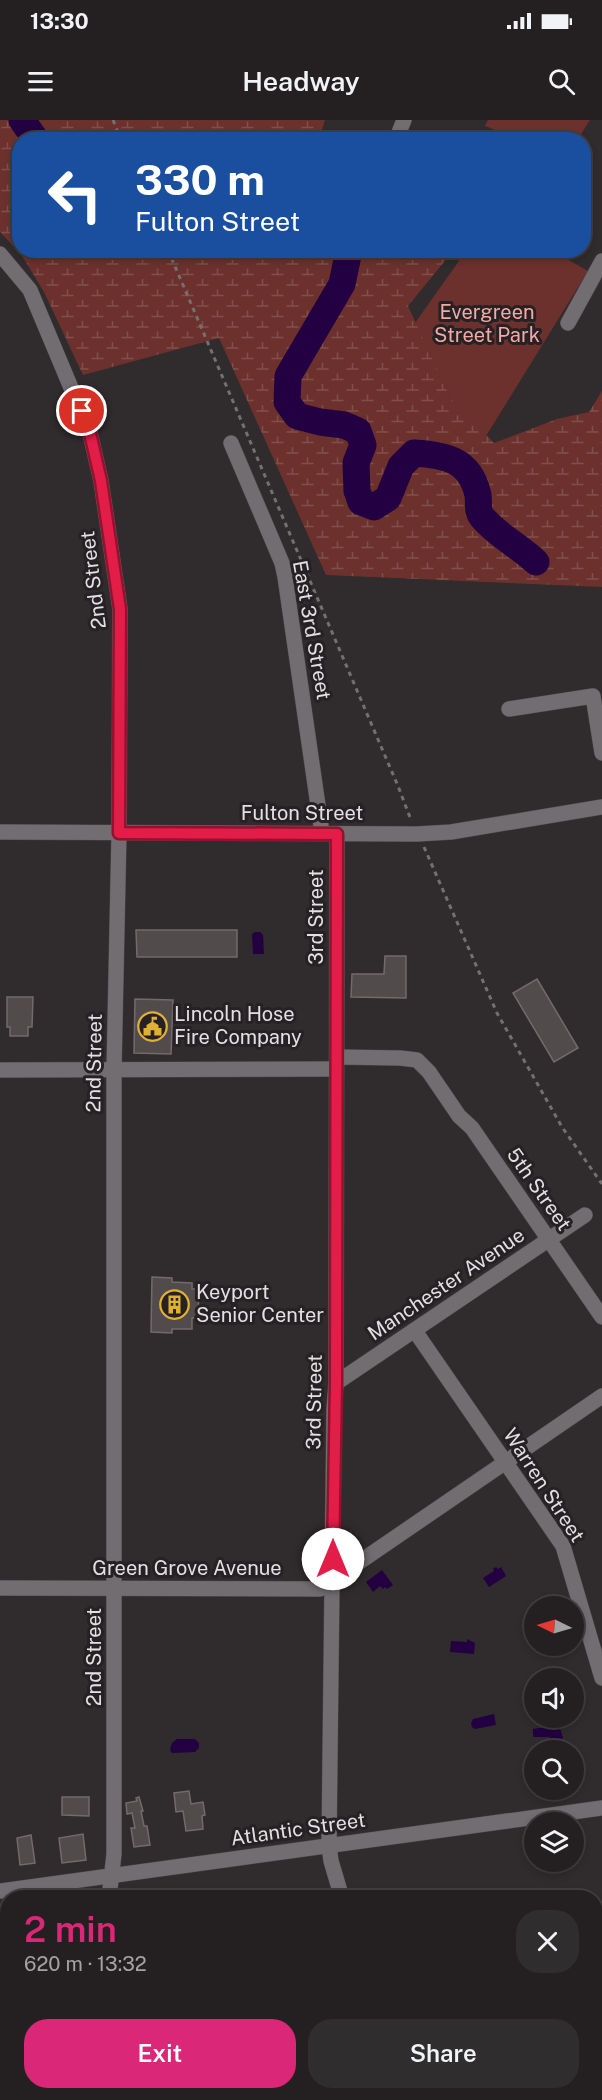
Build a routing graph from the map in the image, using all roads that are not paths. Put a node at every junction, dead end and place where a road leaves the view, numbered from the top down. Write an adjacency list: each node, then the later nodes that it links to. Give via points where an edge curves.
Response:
1 (0, 254): 10 (street, 2nd Street, via 30,290 82,411 101,481 120,609)
2 (602, 261): 3 (street)
3 (568, 323)
4 (231, 443): 11 (street, East 3rd Street, via 282,563)
5 (597, 695): 6 (street); 7 (street)
6 (509, 708)
7 (602, 753)
8 (602, 807): 11 (street, Fulton Street, via 451,832)
9 (0, 832): 10 (street, Fulton Street)
10 (119, 833): 11 (street, Fulton Street); 14 (street, 2nd Street)
11 (329, 834): 12 (street, 3rd Street)
12 (337, 1063): 14 (street, 5th Street); 16 (street, 5th Street, via 417,1060 472,1128); 19 (street, 3rd Street)
13 (0, 1070): 14 (street, 5th Street)
14 (114, 1070): 24 (street, 2nd Street)
15 (585, 1215): 16 (street, Manchester Avenue)
16 (549, 1239): 17 (street, 5th Street); 18 (street, Manchester Avenue)
17 (602, 1317)
18 (415, 1331): 19 (street, Manchester Avenue); 21 (street, Warren Street)
19 (336, 1383): 22 (street, 3rd Street)
20 (602, 1396): 21 (street, Green Grove Avenue)
21 (506, 1463): 22 (street, Green Grove Avenue); 25 (street, Warren Street, via 563,1546)
22 (333, 1580): 24 (street, Green Grove Avenue, via 320,1589); 28 (street, 3rd Street)
23 (0, 1588): 24 (street, Green Grove Avenue)
24 (115, 1588): 29 (street, 2nd Street)
25 (597, 1640): 26 (street, Warren Street)
26 (602, 1678)
27 (602, 1808): 28 (street, Atlantic Street)
28 (329, 1845): 29 (street, Atlantic Street); 32 (street, 3rd Street)
29 (112, 1876): 30 (street, Atlantic Street); 31 (street, 2nd Street)
30 (14, 1890)
31 (110, 1890)
32 (340, 1890)

